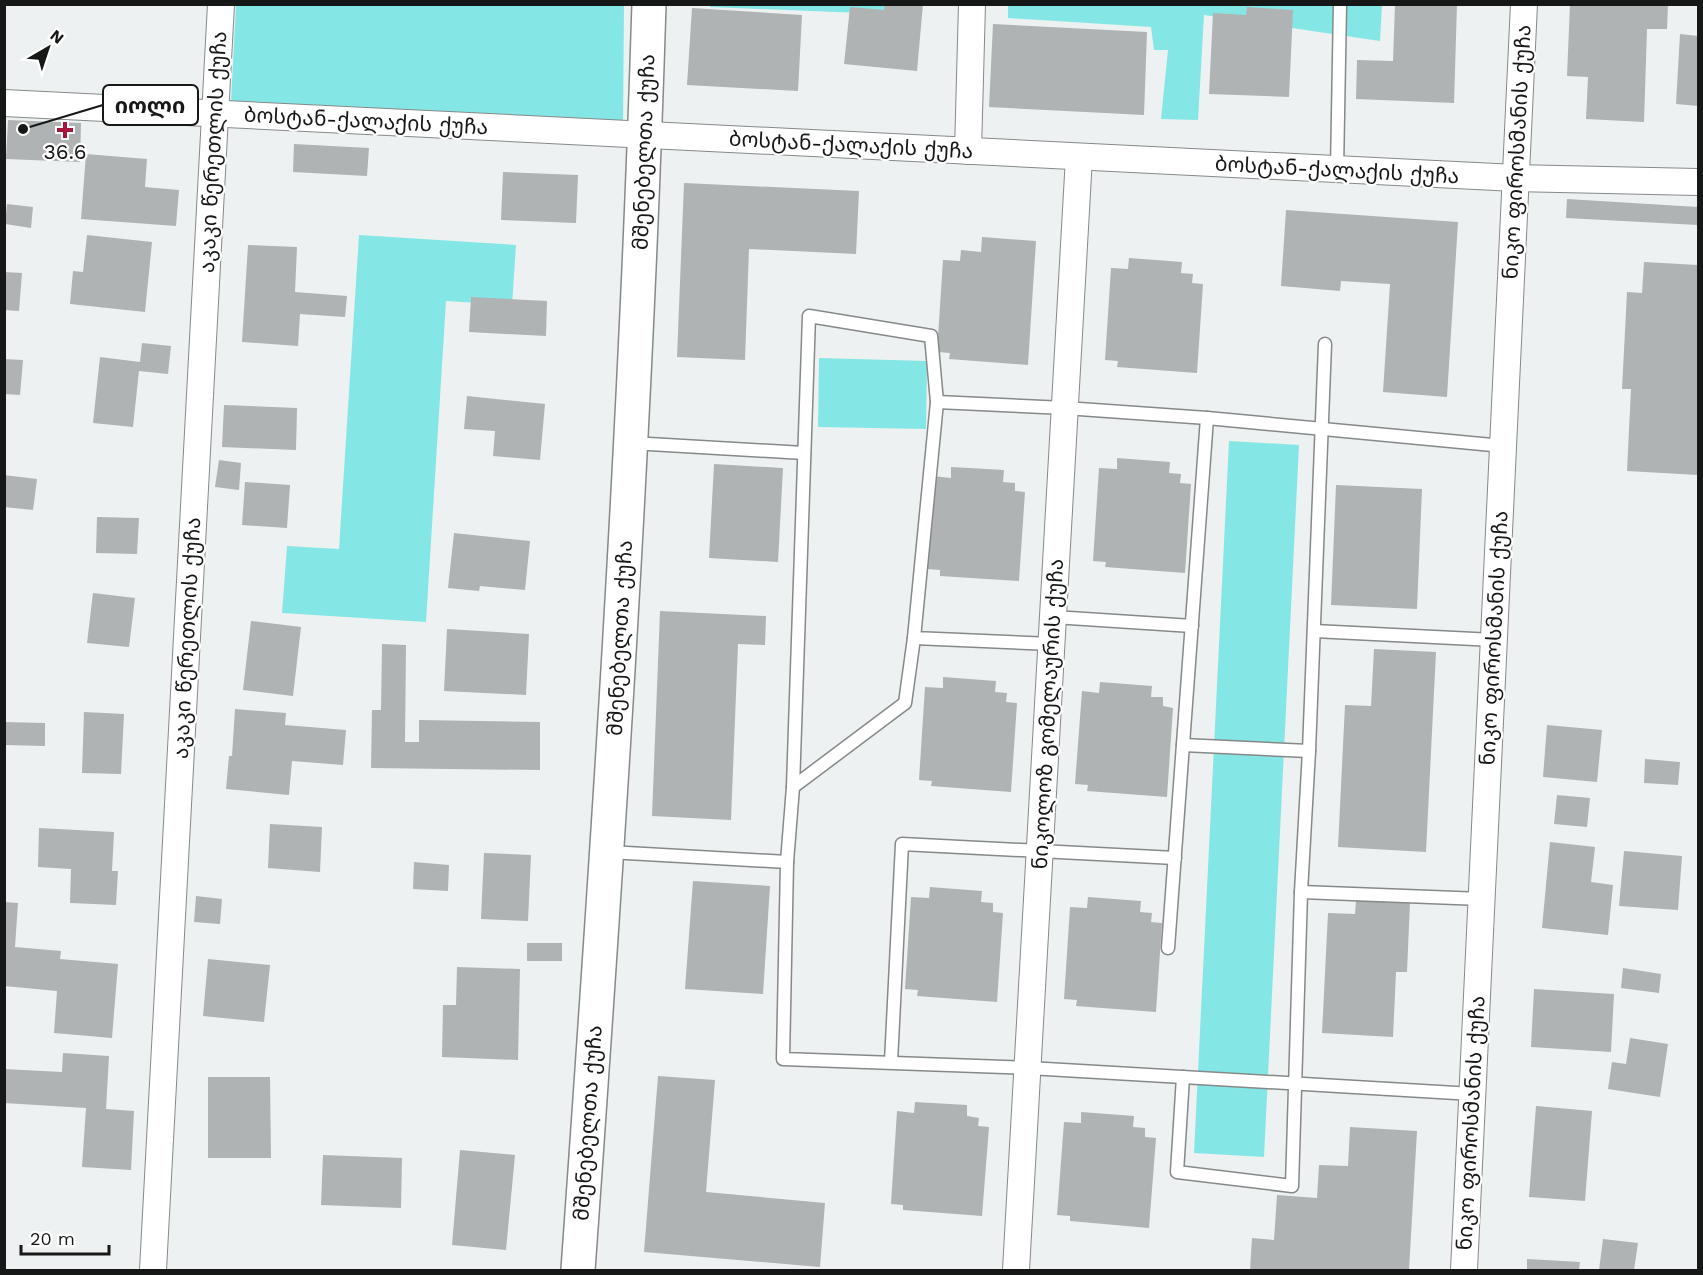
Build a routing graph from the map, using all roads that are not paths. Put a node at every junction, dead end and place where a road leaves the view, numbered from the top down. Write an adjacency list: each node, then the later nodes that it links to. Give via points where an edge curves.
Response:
1 (221, 4): 7 (street, აკაკი წერეთლის ქუჩა)
2 (649, 4): 8 (main road, მშენებელთა ქუჩა)
3 (972, 4): 9 (street)
4 (1340, 4): 11 (lane)
5 (1524, 4): 12 (street, ნიკო ფიროსმანის ქუჩა)
6 (4, 103): 7 (street, ბოსტან-ქალაქის ქუჩა)
7 (215, 114): 8 (street, ბოსტან-ქალაქის ქუჩა); 43 (street, აკაკი წერეთლის ქუჩა)
8 (645, 135): 9 (street, ბოსტან-ქალაქის ქუჩა); 19 (main road, მშენებელთა ქუჩა)
9 (968, 151): 10 (street, ბოსტან-ქალაქის ქუჩა)
10 (1079, 157): 11 (street, ბოსტან-ქალაქის ქუჩა); 16 (street, ნიკოლოზ გომელაურის ქუჩა)
11 (1337, 170): 12 (street, ბოსტან-ქალაქის ქუჩა)
12 (1516, 178): 13 (street, ბოსტან-ქალაქის ქუჩა); 20 (street, ნიკო ფიროსმანის ქუჩა)
13 (1698, 182)
14 (1324, 344): 18 (lane)
15 (937, 402): 16 (lane); 21 (lane, via 931,336 809,316); 25 (lane)
16 (1065, 408): 17 (lane); 22 (street, ნიკოლოზ გომელაურის ქუჩა)
17 (1207, 418): 18 (lane); 23 (lane)
18 (1321, 430): 20 (lane); 24 (lane)
19 (630, 443): 21 (lane); 32 (main road, მშენებელთა ქუჩა)
20 (1503, 446): 26 (street, ნიკო ფიროსმანის ქუჩა)
21 (804, 453): 30 (lane)
22 (1054, 617): 23 (lane); 27 (street, ნიკოლოზ გომელაურის ქუჩა)
23 (1192, 626): 28 (lane)
24 (1314, 631): 26 (lane); 29 (lane)
25 (914, 639): 27 (lane); 30 (lane, via 905,703)
26 (1494, 640): 36 (street, ნიკო ფიროსმანის ქუჩა)
27 (1052, 644): 31 (street, ნიკოლოზ გომელაურის ქუჩა)
28 (1183, 745): 29 (lane); 33 (lane)
29 (1309, 751): 35 (lane)
30 (793, 787): 34 (lane)
31 (1041, 851): 33 (lane); 38 (lane, via 902,844); 39 (street, ნიკოლოზ გომელაურის ქუჩა)
32 (608, 852): 34 (lane); 44 (main road, მშენებელთა ქუჩა)
33 (1175, 858): 37 (lane)
34 (787, 862): 38 (lane, via 783,1059)
35 (1301, 892): 36 (lane); 41 (lane)
36 (1482, 899): 42 (street, ნიკო ფიროსმანის ქუჩა)
37 (1168, 948)
38 (891, 1062): 39 (lane)
39 (1029, 1068): 40 (lane); 45 (street, ნიკოლოზ გომელაურის ქუჩა)
40 (1183, 1077): 41 (lane); 41 (lane, via 1177,1172 1292,1186)
41 (1296, 1084): 42 (lane)
42 (1473, 1094): 46 (street, ნიკო ფიროსმანის ქუჩა)
43 (153, 1270)
44 (578, 1270)
45 (1016, 1270)
46 (1464, 1270)

